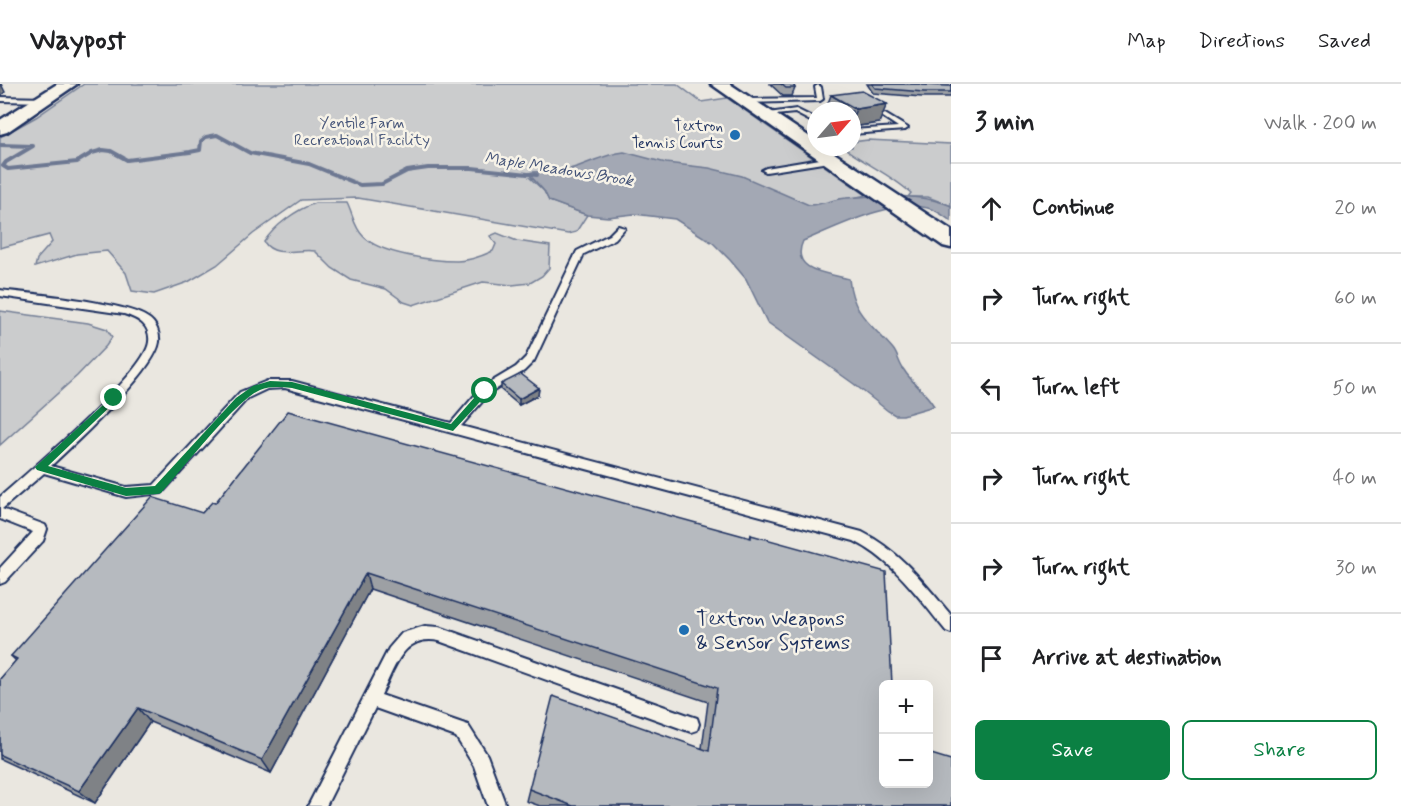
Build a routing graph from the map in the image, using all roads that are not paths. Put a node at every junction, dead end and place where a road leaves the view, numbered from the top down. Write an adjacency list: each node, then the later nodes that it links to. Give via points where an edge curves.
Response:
1 (69, 84): 8 (main road)
2 (719, 84): 9 (main road)
3 (921, 84): 4 (street)
4 (951, 85)
5 (818, 87): 9 (lane, via 820,99)
6 (0, 99): 7 (lane)
7 (11, 99): 8 (lane); 10 (lane)
8 (47, 100): 14 (main road)
9 (746, 101): 11 (main road)
10 (0, 106)
11 (765, 114): 13 (lane, via 796,111); 16 (main road)
12 (885, 116): 15 (lane, via 905,128)
13 (807, 117)
14 (0, 128)
15 (861, 131)
16 (832, 159): 17 (lane); 19 (main road)
17 (766, 170)
18 (621, 228): 21 (lane, via 612,238 580,253 530,359 485,391)
19 (951, 241)
20 (0, 293): 22 (lane, via 120,310 142,316 153,330 153,348 136,373)
21 (453, 428): 22 (lane, via 292,385 270,384 239,400 157,490 126,492); 26 (lane, via 857,536 895,559)
22 (40, 467): 23 (lane)
23 (0, 505)
24 (0, 514): 25 (lane, via 40,529 38,537)
25 (0, 578)
26 (951, 626)
27 (371, 699): 28 (lane, via 398,647 413,635 433,633); 29 (lane); 30 (lane, via 462,731 481,761)
28 (691, 724)
29 (317, 806)
30 (497, 806)

